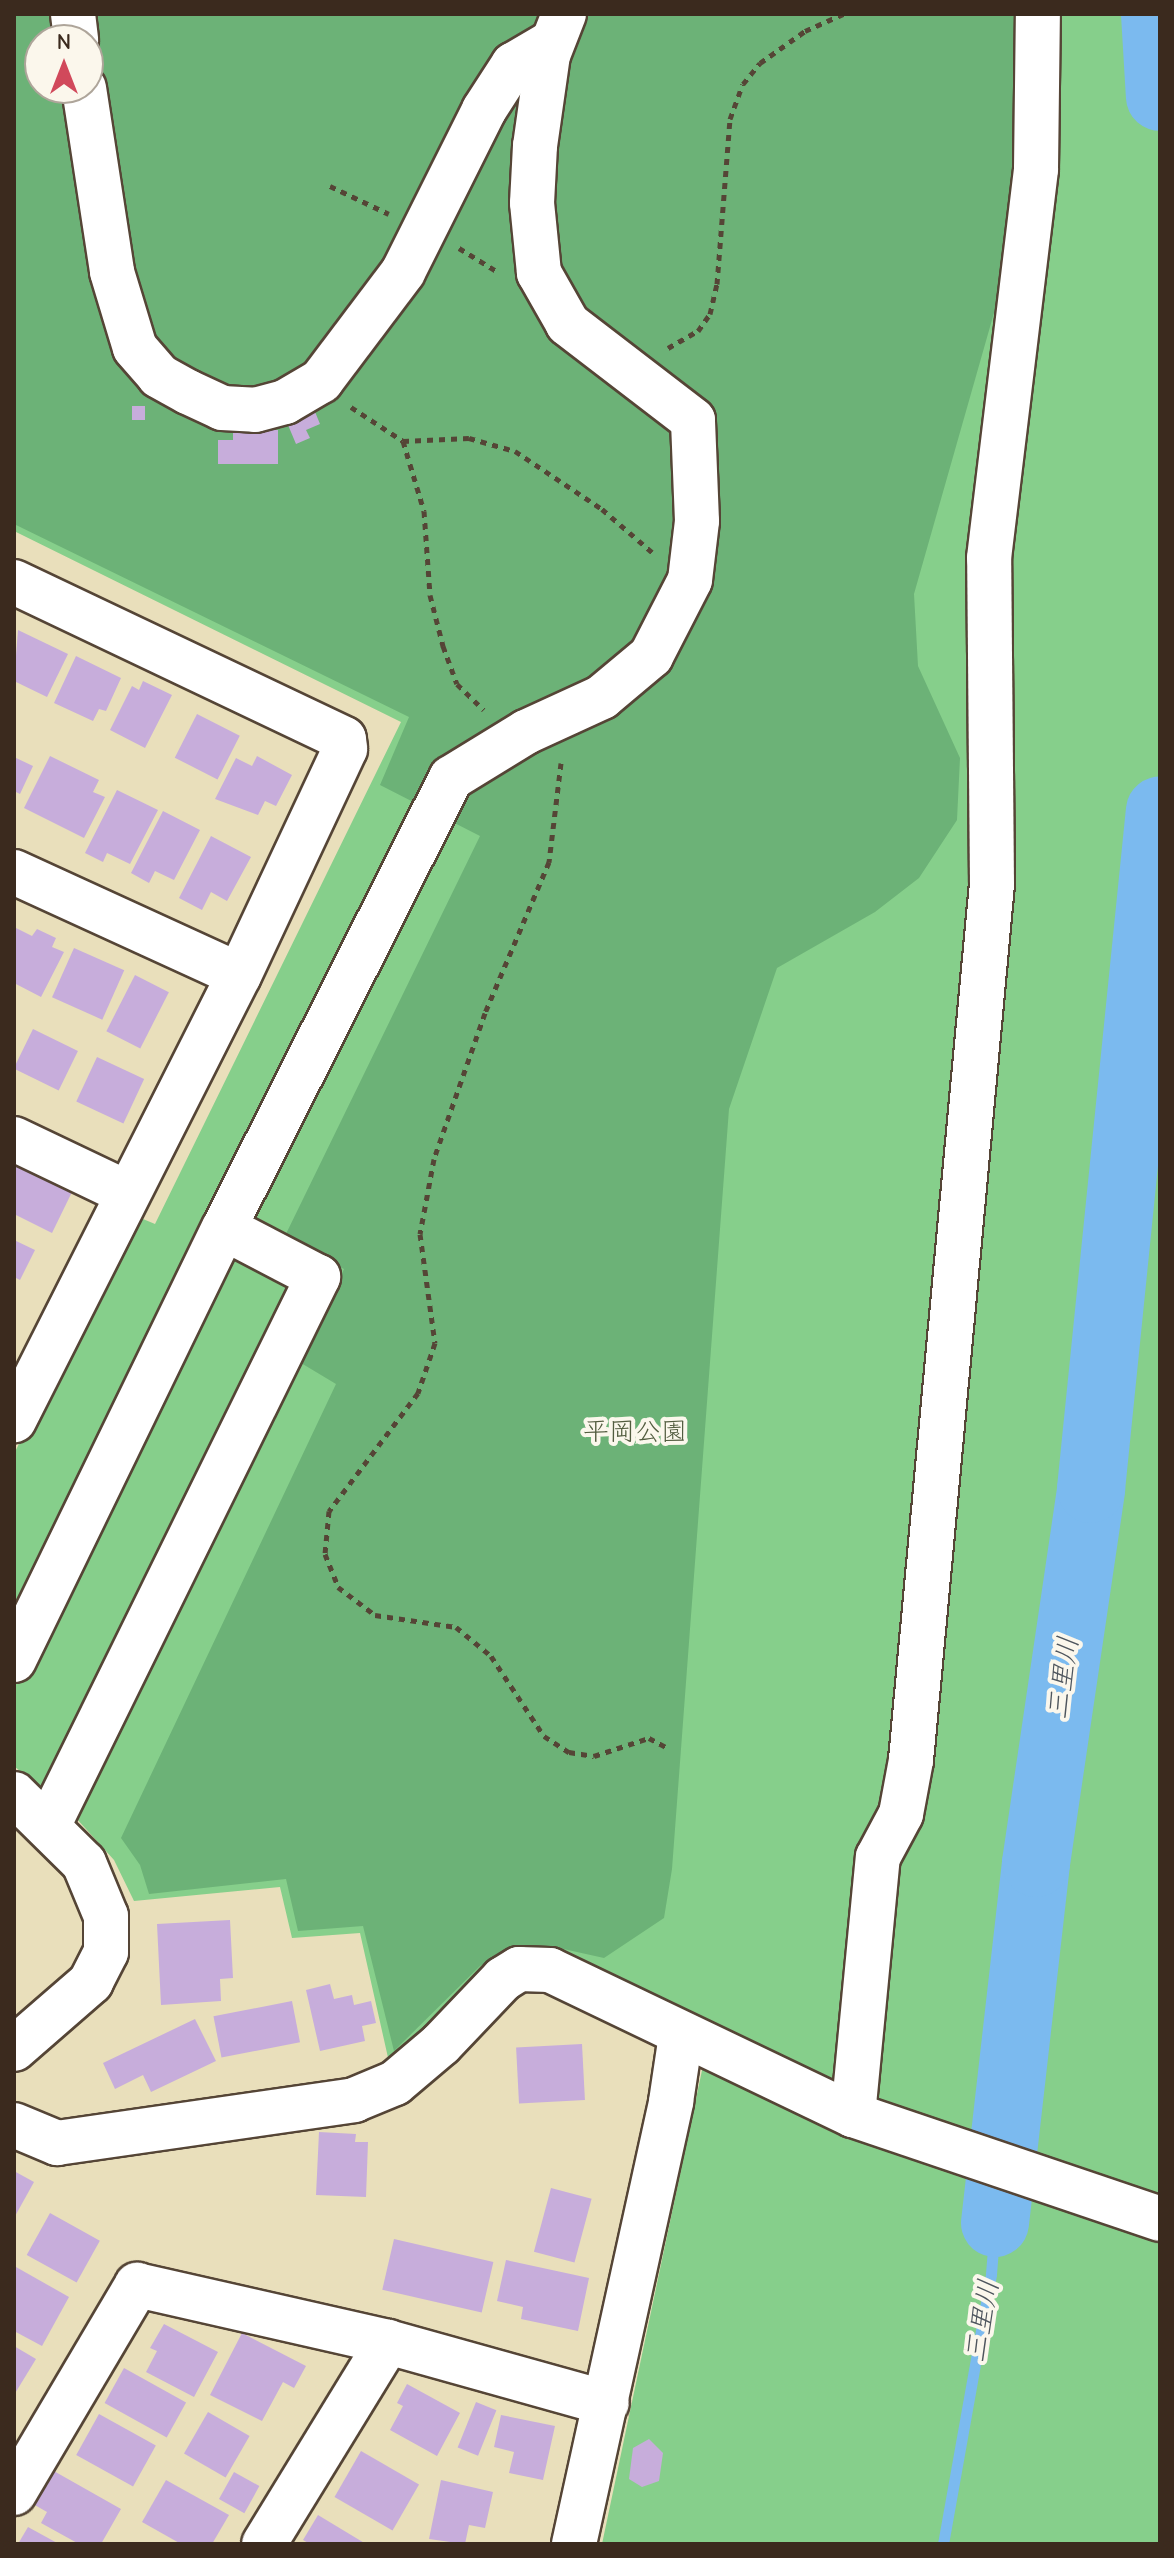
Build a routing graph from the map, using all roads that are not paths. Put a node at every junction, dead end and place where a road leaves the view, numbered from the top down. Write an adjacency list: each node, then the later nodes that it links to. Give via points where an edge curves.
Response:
1 (1038, 14): 16 (street, via 1036,169 989,558 992,884 911,1760 901,1814 878,1857)
2 (558, 28): 3 (street, via 513,65 484,110 403,272 321,381 285,402 255,410 222,408 159,376 135,348 112,272); 9 (street, via 535,146 532,203 539,273 568,324 693,420 697,521 688,585 651,656 602,697 514,739 451,778)
3 (86, 104)
4 (15, 585): 6 (street, via 344,739 345,749)
5 (14, 872): 6 (street)
6 (239, 975): 8 (street)
7 (14, 1139): 8 (street)
8 (127, 1193): 10 (street)
9 (224, 1228): 11 (street); 13 (street, via 318,1277)
10 (14, 1420)
11 (14, 1660)
12 (14, 1794): 13 (street)
13 (49, 1824): 15 (street, via 84,1863 99,1890 106,1916 106,1952 91,1982)
14 (681, 2035): 16 (street); 17 (street, via 550,1970 519,1969 480,1999 441,2044 395,2083 354,2100 57,2143); 20 (street)
15 (14, 2049)
16 (853, 2115): 18 (street)
17 (14, 2125)
18 (1160, 2219)
19 (388, 2342): 20 (street); 21 (street, via 137,2285); 22 (street)
20 (607, 2403): 23 (street)
21 (14, 2493)
22 (264, 2544)
23 (574, 2544)

